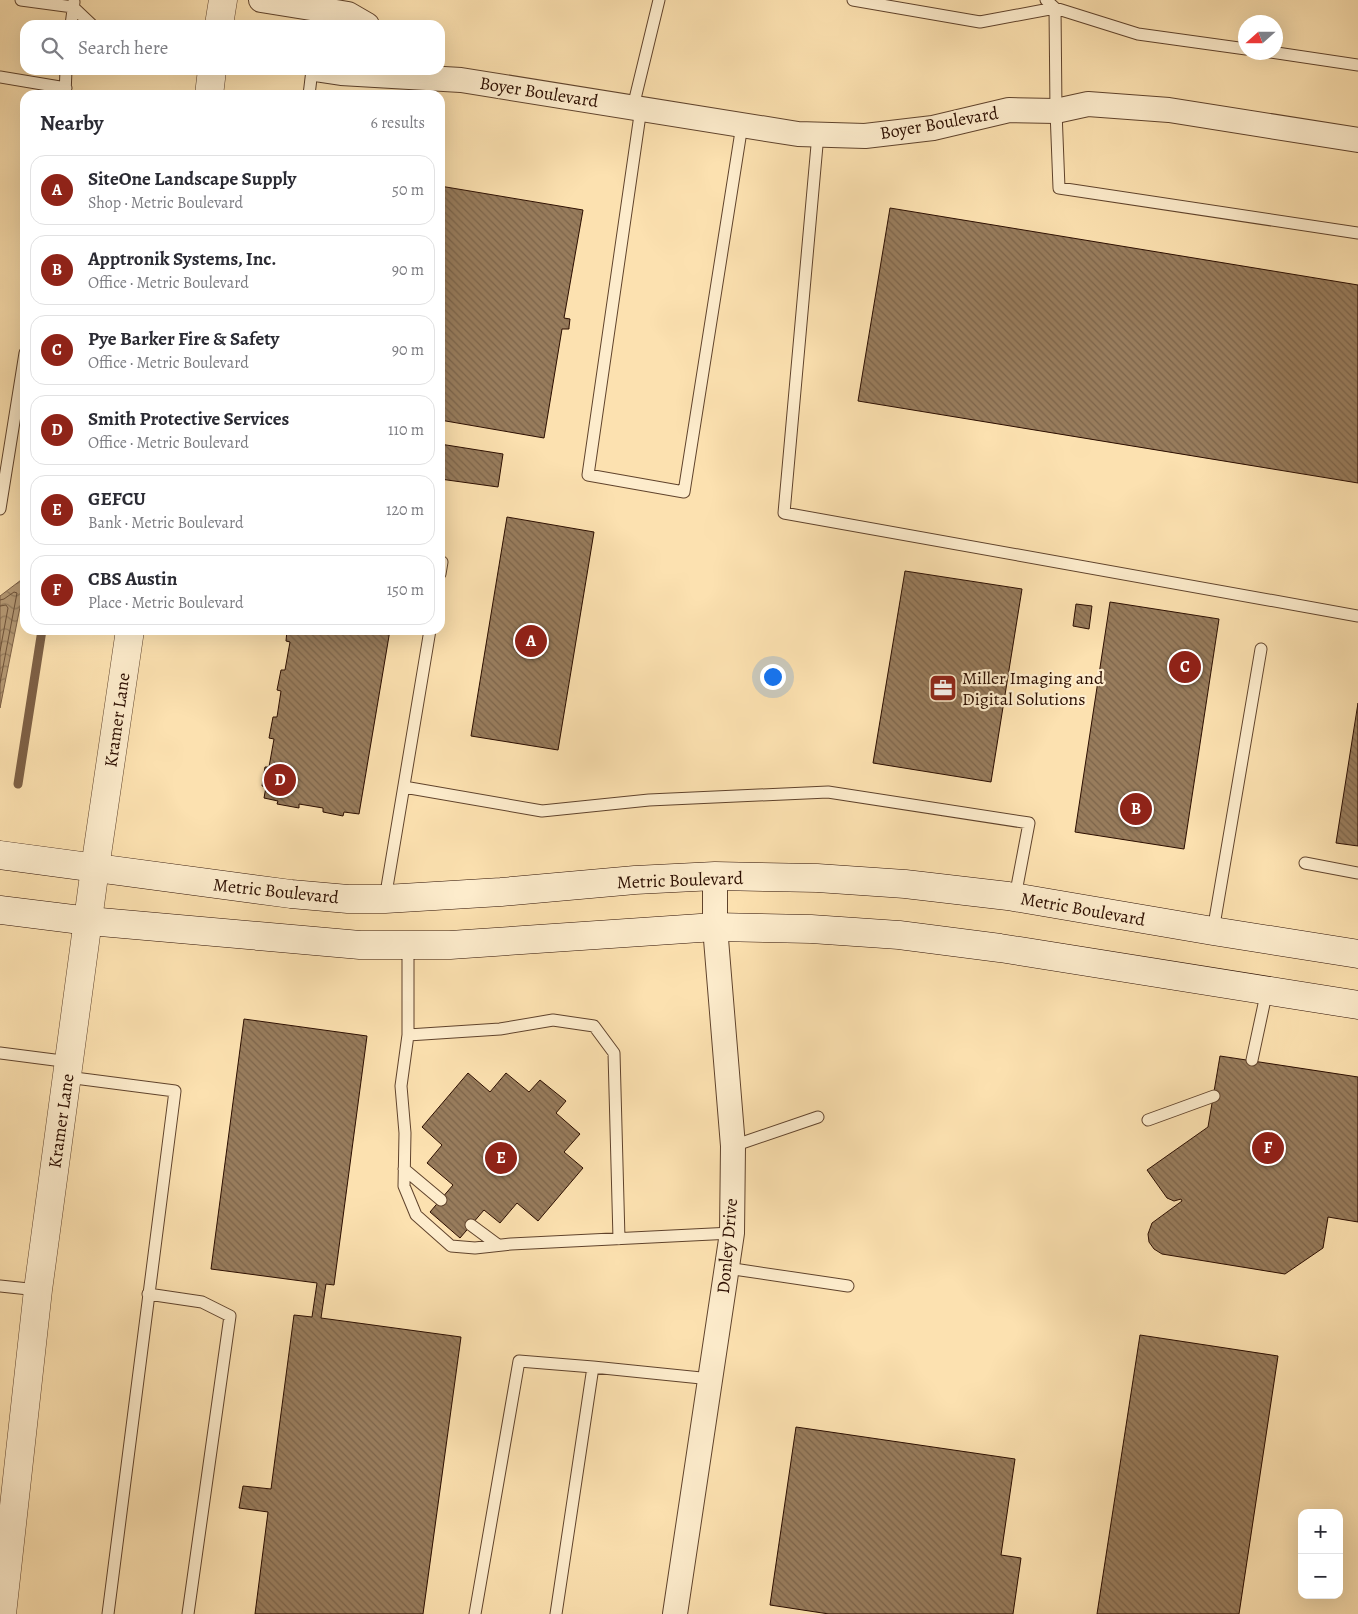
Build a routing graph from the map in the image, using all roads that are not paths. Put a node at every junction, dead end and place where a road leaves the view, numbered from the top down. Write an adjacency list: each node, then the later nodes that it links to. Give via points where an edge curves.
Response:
1 (21, 0): 8 (lane)
2 (85, 0): 8 (lane)
3 (222, 0): 11 (main road)
4 (261, 0): 12 (street, via 348,14)
5 (659, 0): 27 (lane)
6 (853, 0): 7 (lane, via 980,22)
7 (1055, 3): 13 (lane, via 1138,34); 28 (lane)
8 (74, 4): 9 (lane); 10 (lane)
9 (72, 20)
10 (88, 20)
11 (220, 20)
12 (358, 20)
13 (1238, 48)
14 (1283, 54): 15 (lane)
15 (1358, 65)
16 (445, 70): 22 (street, Boyer Boulevard)
17 (66, 75): 24 (lane)
18 (211, 75): 25 (main road)
19 (311, 75): 26 (lane)
20 (375, 75): 22 (street, Boyer Boulevard)
21 (0, 77): 23 (lane)
22 (461, 80): 27 (street, Boyer Boulevard)
23 (56, 90)
24 (65, 90)
25 (210, 90)
26 (310, 90)
27 (637, 108): 29 (street, Boyer Boulevard); 29 (lane, via 588,475 684,492)
28 (1056, 111): 30 (street, Boyer Boulevard, via 1009,110 933,128 865,136); 31 (street, Boyer Boulevard, via 1088,104 1169,110); 32 (lane, via 1060,188)
29 (742, 124): 30 (street, Boyer Boulevard, via 798,134)
30 (818, 134): 35 (lane, via 784,513)
31 (1358, 140)
32 (1358, 233)
33 (20, 384): 34 (lane)
34 (0, 509)
35 (1358, 616)
36 (129, 635): 42 (main road, Kramer Lane)
37 (429, 635): 39 (lane)
38 (1261, 649): 50 (lane)
39 (404, 787): 45 (lane, via 542,811 649,800 828,792 1029,823); 46 (lane)
40 (0, 855): 42 (main road, Metric Boulevard)
41 (1305, 863): 43 (lane)
42 (95, 868): 46 (main road, Metric Boulevard, via 291,894); 48 (main road, Kramer Lane)
43 (1358, 873)
44 (715, 876): 45 (main road, Metric Boulevard, via 816,878); 46 (main road, Metric Boulevard); 49 (street, Donley Drive)
45 (1015, 897): 50 (main road, Metric Boulevard)
46 (385, 899)
47 (0, 910): 48 (main road)
48 (89, 921): 51 (main road, via 360,945); 58 (main road, Kramer Lane)
49 (715, 927): 51 (main road); 53 (main road, via 899,935); 62 (street, Donley Drive)
50 (1212, 931): 52 (main road, Metric Boulevard)
51 (408, 945): 55 (lane)
52 (1358, 954)
53 (1267, 990): 54 (main road); 57 (lane)
54 (1358, 1005)
55 (408, 1035): 63 (lane, via 401,1086); 67 (lane, via 500,1029 553,1020 594,1026 614,1053)
56 (0, 1053): 58 (lane)
57 (1252, 1060)
58 (68, 1069): 72 (main road, Kramer Lane); 73 (lane, via 175,1091)
59 (1214, 1096): 61 (lane)
60 (818, 1117): 62 (lane)
61 (1148, 1120)
62 (733, 1146): 66 (street, Donley Drive)
63 (404, 1170): 64 (lane); 68 (lane, via 404,1186 416,1215 451,1246 475,1248)
64 (441, 1200)
65 (471, 1225): 68 (lane)
66 (732, 1233): 67 (lane); 69 (street, Donley Drive)
67 (619, 1239): 68 (lane)
68 (498, 1245)
69 (727, 1268): 71 (lane); 75 (street, Donley Drive)
70 (0, 1286): 72 (lane)
71 (848, 1286)
72 (38, 1290): 76 (main road, Kramer Lane)
73 (148, 1294): 78 (lane); 79 (lane, via 202,1302 230,1316)
74 (593, 1368): 75 (lane); 80 (lane, via 519,1361); 81 (lane)
75 (711, 1379): 82 (street, Donley Drive)
76 (6, 1519): 77 (main road, Kramer Lane)
77 (2, 1614)
78 (108, 1614)
79 (188, 1614)
80 (475, 1614)
81 (556, 1614)
82 (675, 1614)

